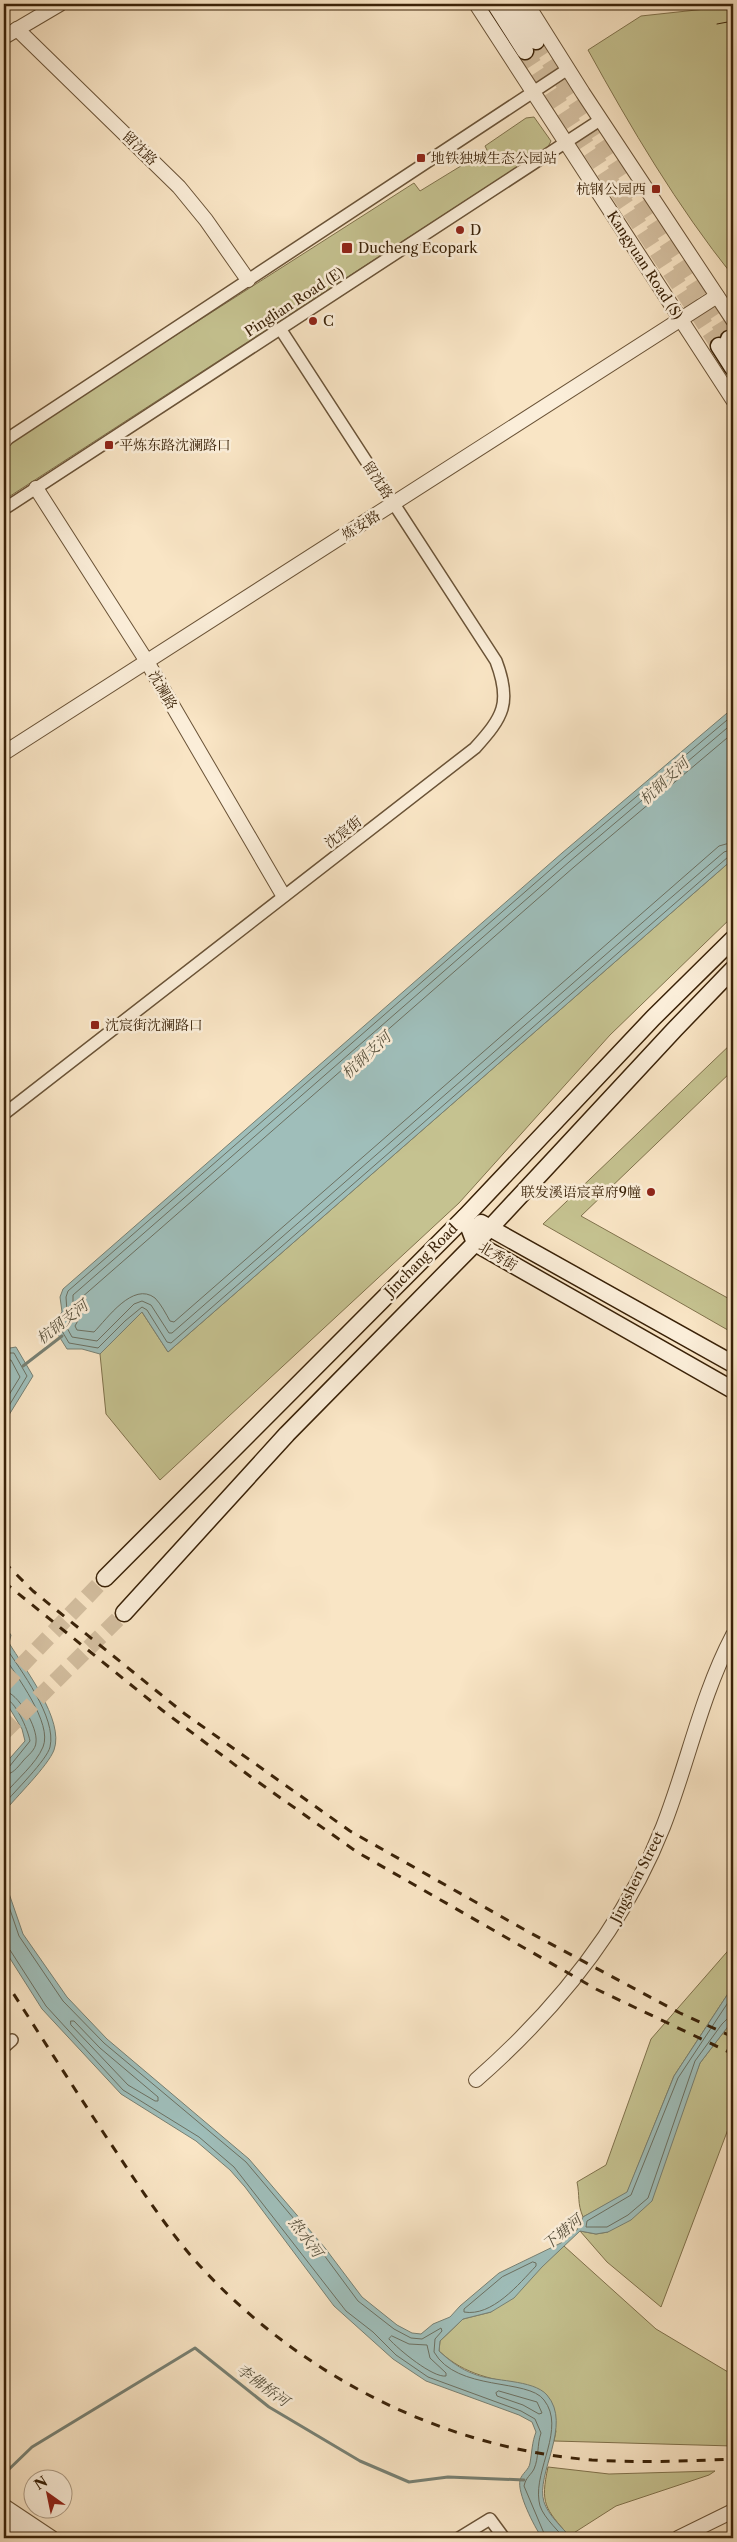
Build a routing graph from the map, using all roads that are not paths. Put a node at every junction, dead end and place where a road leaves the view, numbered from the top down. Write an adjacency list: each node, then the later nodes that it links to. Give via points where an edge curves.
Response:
1 (60, 4): 6 (street)
2 (476, 4): 9 (street, Kangyuan Road (S))
3 (495, 4): 4 (main road, via 531,46)
4 (512, 4)
5 (527, 4): 8 (street)
6 (17, 29): 7 (street); 12 (street, 留沈路, via 179,187)
7 (4, 37)
8 (568, 69): 9 (street); 10 (street)
9 (533, 93): 11 (street, Kangyuan Road (S)); 12 (street)
10 (600, 120): 11 (street, Pinglian Road (E)); 13 (street)
11 (565, 143): 14 (street, Kangyuan Road (S)); 16 (street, Pinglian Road (E))
12 (248, 280): 20 (street)
13 (718, 296): 14 (street, 炼安路); 15 (street)
14 (681, 320): 19 (street, Kangyuan Road (S)); 22 (street, 炼安路)
15 (733, 320)
16 (280, 330): 21 (street, Pinglian Road (E)); 22 (street, 留沈路)
17 (727, 343): 18 (main road)
18 (733, 368)
19 (733, 400)
20 (4, 439)
21 (36, 488): 23 (street, Pinglian Road (E)); 24 (street, 沈澜路)
22 (395, 505): 24 (street, 炼安路); 26 (street, 沈宸街, via 496,661 504,706 499,720 474,748)
23 (4, 509)
24 (146, 660): 25 (street, 炼安路); 26 (street, 沈澜路)
25 (4, 753)
26 (283, 895): 29 (street, 沈宸街)
27 (733, 939): 30 (main road, Jinchang Road, via 653,1018)
28 (733, 969): 31 (main road, Jinchang Road)
29 (4, 1114)
30 (465, 1217): 31 (main road, 北秀街); 32 (main road, 北秀街); 35 (main road, Jinchang Road)
31 (491, 1227): 32 (main road, Jinchang Road); 33 (main road, 北秀街)
32 (475, 1243): 34 (main road, 北秀街); 36 (main road, Jinchang Road, via 287,1434)
33 (733, 1364)
34 (733, 1390)
35 (105, 1578)
36 (124, 1613)
37 (733, 1635): 38 (street, Jingshen Street, via 706,1697 663,1826 640,1878 593,1956 500,2059)
38 (476, 2080)
39 (4, 2506): 43 (street)
40 (733, 2511): 46 (street)
41 (4, 2520): 42 (street)
42 (31, 2538)
43 (52, 2538)
44 (459, 2538): 45 (street, via 490,2519)
45 (504, 2538)
46 (678, 2538)

